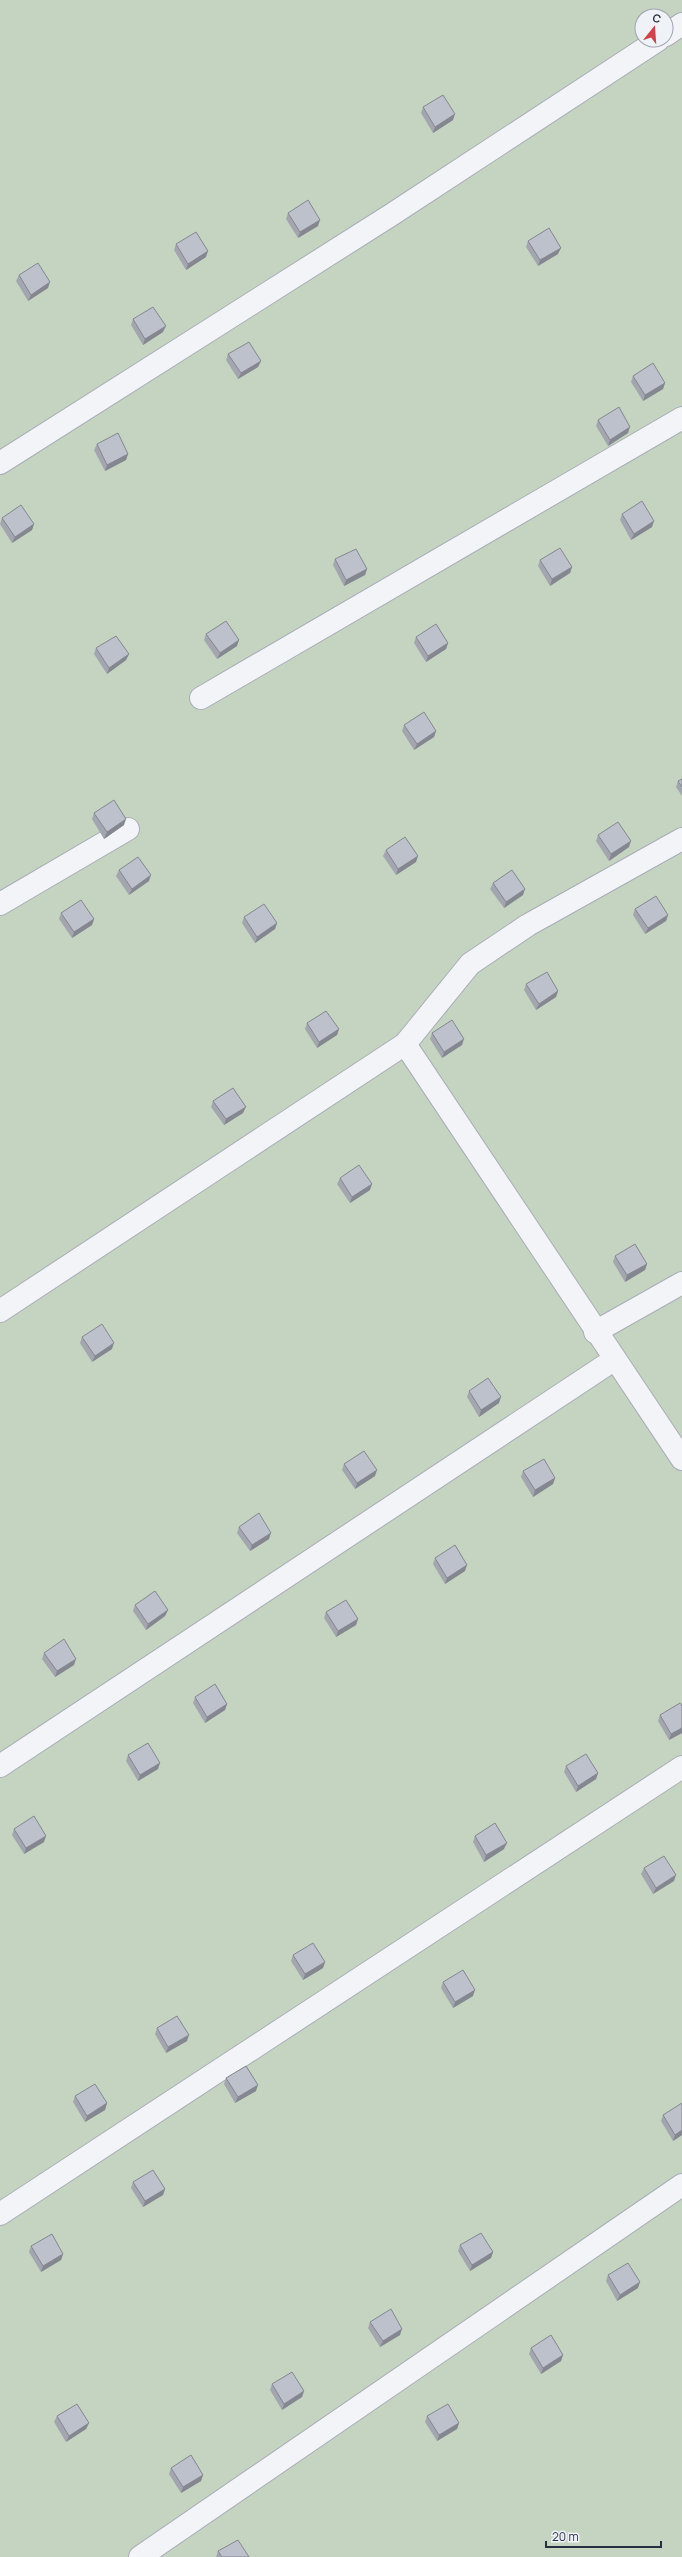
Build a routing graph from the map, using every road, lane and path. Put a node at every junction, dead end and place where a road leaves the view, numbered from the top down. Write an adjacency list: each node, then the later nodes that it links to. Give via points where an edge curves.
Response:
1 (646, 48): 3 (lane, via 398,211)
2 (682, 418): 4 (lane)
3 (0, 463)
4 (201, 698)
5 (128, 829): 7 (lane)
6 (682, 839): 8 (lane, via 528,925 470,964)
7 (0, 904)
8 (405, 1044): 10 (lane); 11 (lane)
9 (682, 1283): 11 (lane)
10 (0, 1310)
11 (596, 1332): 12 (lane)
12 (615, 1359): 13 (lane); 14 (lane)
13 (682, 1459)
14 (0, 1766)
15 (682, 1767): 17 (lane)
16 (682, 2186): 18 (lane)
17 (0, 2214)
18 (140, 2557)

